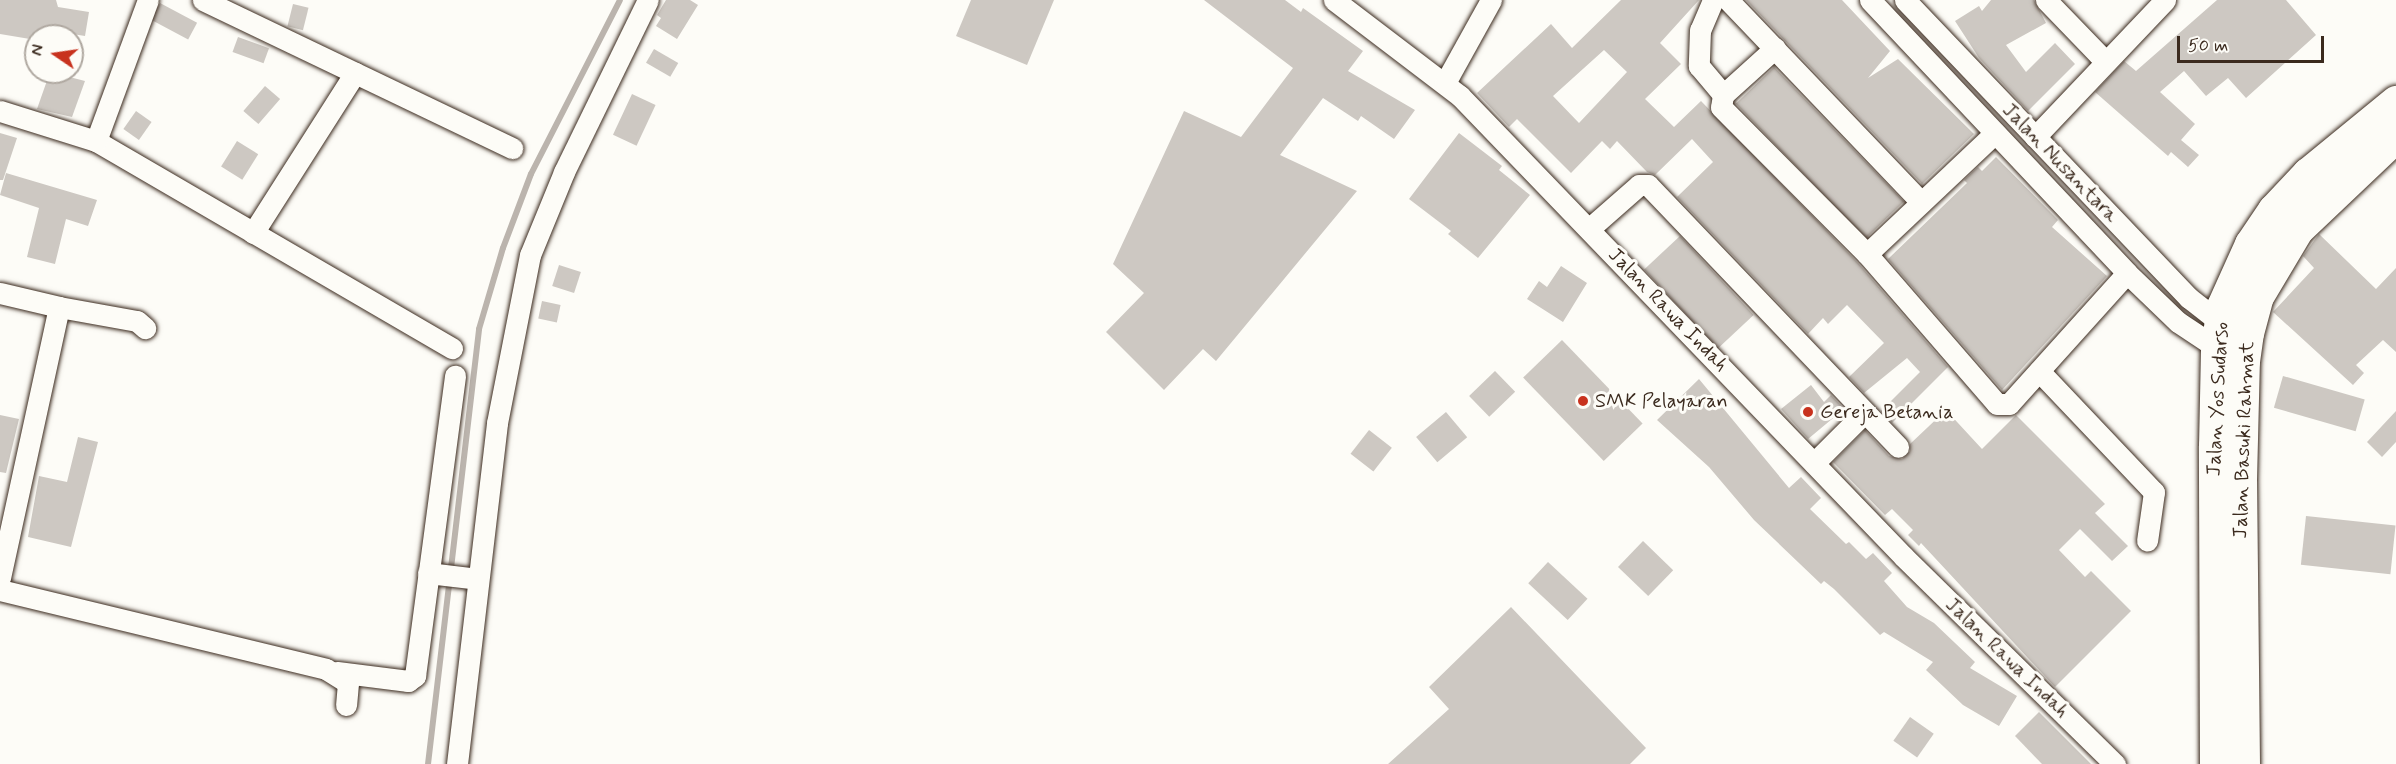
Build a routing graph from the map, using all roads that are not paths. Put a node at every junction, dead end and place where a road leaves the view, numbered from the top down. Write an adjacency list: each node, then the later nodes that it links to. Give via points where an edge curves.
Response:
1 (148, 0): 22 (street)
2 (203, 0): 14 (street)
3 (648, 0): 42 (street, via 564,172 530,255)
4 (1334, 0): 15 (street, Jalan Rawa Indah)
5 (1491, 0): 15 (street)
6 (1713, 0): 16 (street, via 1700,30 1699,66)
7 (1728, 0): 12 (street)
8 (1870, 0): 19 (street)
9 (1905, 0): 21 (street, Jalan Nusantara)
10 (2046, 0): 13 (street)
11 (2165, 0): 13 (street)
12 (1775, 48): 16 (street); 24 (street)
13 (2105, 61): 21 (street)
14 (354, 72): 23 (street); 26 (street)
15 (1445, 83): 25 (street, Jalan Rawa Indah)
16 (1723, 95): 27 (street, via 1724,111)
17 (2396, 102): 32 (highway, Jalan Yos Sudarso, via 2308,174 2274,210 2230,284)
18 (0, 111): 22 (street)
19 (1995, 133): 24 (street); 28 (street)
20 (2396, 135): 49 (highway, Jalan Basuki Rahmat, via 2297,229 2257,296 2247,333 2240,480)
21 (2035, 137): 32 (street, Jalan Nusantara, via 2189,298)
22 (96, 141): 26 (street)
23 (512, 148)
24 (1921, 202): 27 (street)
25 (1590, 228): 36 (street, via 1639,185 1648,185); 38 (street, Jalan Rawa Indah)
26 (253, 233): 33 (street)
27 (1867, 254): 34 (street, via 1999,405 2009,404)
28 (2127, 273): 32 (street, via 2178,322); 34 (street)
29 (0, 293): 30 (street)
30 (59, 307): 31 (street, via 137,321); 41 (street)
31 (145, 328)
32 (2219, 335): 48 (highway, Jalan Yos Sudarso)
33 (452, 348)
34 (2039, 371): 39 (street, via 2154,492)
35 (455, 376): 40 (street)
36 (1863, 414): 37 (street); 38 (street)
37 (1898, 447)
38 (1814, 463): 47 (street, Jalan Rawa Indah)
39 (2147, 541)
40 (428, 573): 42 (street); 44 (street, via 415,676 408,681)
41 (0, 578)
42 (469, 578): 46 (street)
43 (0, 590): 44 (street)
44 (337, 672): 45 (street, via 348,683)
45 (346, 705)
46 (457, 764)
47 (2115, 764)
48 (2216, 764)
49 (2243, 764)

